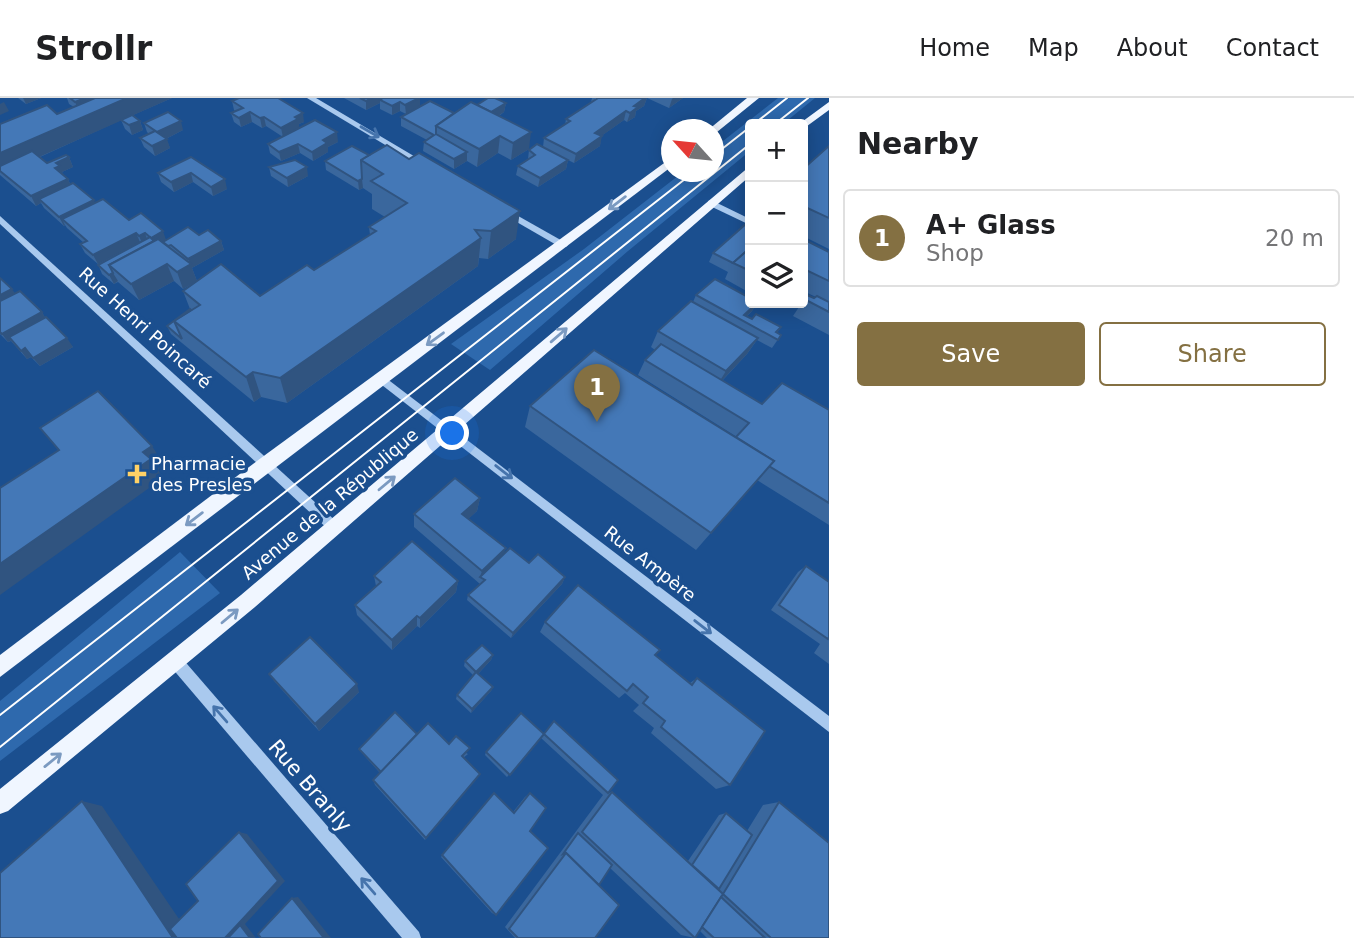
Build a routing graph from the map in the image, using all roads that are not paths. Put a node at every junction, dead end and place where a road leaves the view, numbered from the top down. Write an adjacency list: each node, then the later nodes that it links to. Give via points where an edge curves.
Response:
1 (311, 98): 7 (street, one-way to 7)
2 (754, 98): 4 (main road)
3 (829, 105): 5 (main road)
4 (724, 121)
5 (808, 123)
6 (661, 170): 13 (main road, one-way to 13)
7 (437, 172)
8 (745, 174): 9 (main road, Avenue de la République)
9 (711, 203): 12 (lane); 15 (main road, Avenue de la République, one-way to 9)
10 (495, 205): 13 (street)
11 (0, 219): 16 (street, Rue Henri Poincaré)
12 (745, 220)
13 (563, 245): 14 (main road, one-way to 14)
14 (382, 379): 15 (street, Rue Ampère); 16 (main road)
15 (450, 430): 17 (main road, Avenue de la République, one-way to 15); 20 (street, Rue Ampère, one-way to 20)
16 (267, 463): 17 (street, Rue Henri Poincaré); 19 (main road, one-way to 19)
17 (335, 527): 18 (main road, Avenue de la République, one-way to 17)
18 (176, 662): 21 (main road, Avenue de la République, one-way to 18); 22 (street, Rue Branly, one-way to 18)
19 (0, 667)
20 (829, 725)
21 (0, 803)
22 (413, 938)

